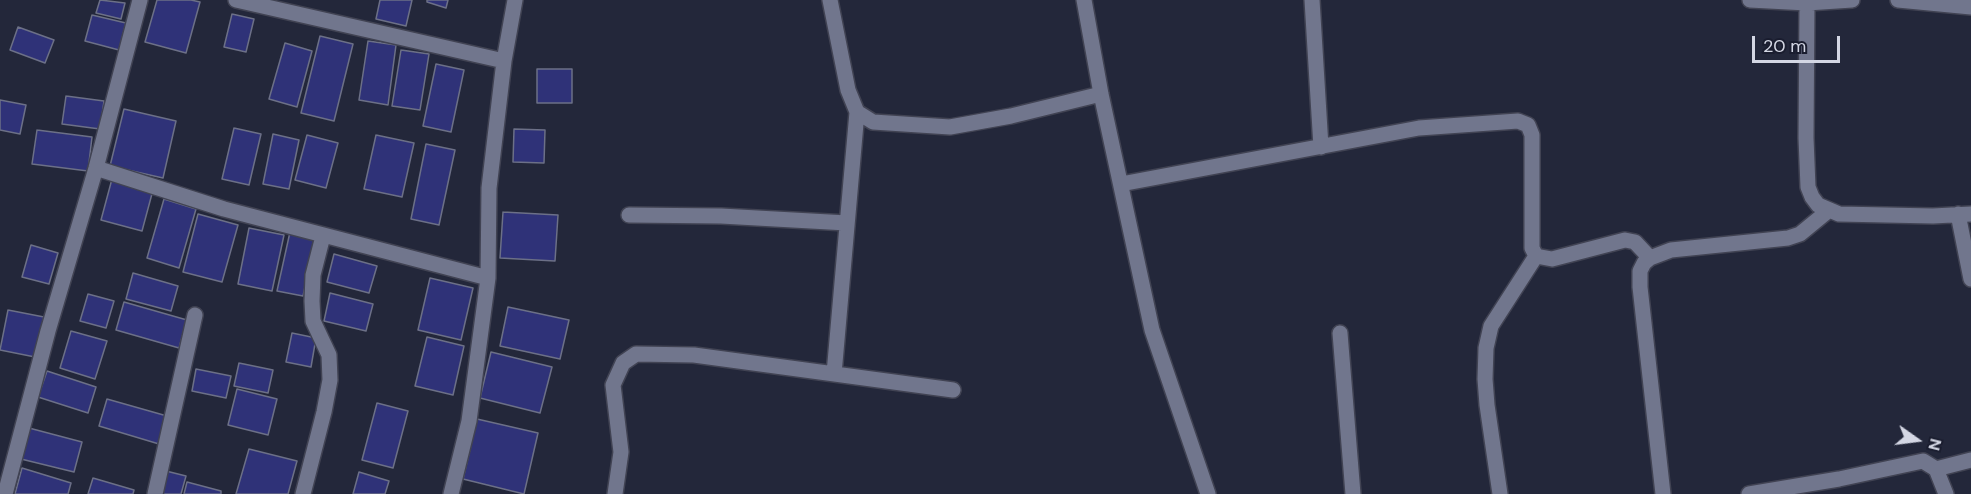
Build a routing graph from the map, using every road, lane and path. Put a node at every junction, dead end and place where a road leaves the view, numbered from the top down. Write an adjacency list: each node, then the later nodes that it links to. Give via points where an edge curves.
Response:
1 (140, 0): 16 (street)
2 (236, 0): 12 (street)
3 (515, 0): 12 (street)
4 (830, 0): 14 (street)
5 (1084, 0): 13 (street)
6 (1312, 0): 15 (street)
7 (1750, 0): 10 (street)
8 (1852, 0): 10 (street)
9 (1898, 0): 11 (street)
10 (1807, 3): 18 (street, via 1808,188 1818,205)
11 (1971, 8)
12 (504, 61): 25 (street, via 489,188)
13 (1101, 94): 14 (street, via 950,127 873,122); 17 (street)
14 (856, 112): 21 (street)
15 (1321, 147): 17 (street); 23 (street, via 1419,128 1523,122 1532,135 1532,248)
16 (96, 168): 22 (street); 33 (street)
17 (1121, 184): 38 (street, via 1152,330)
18 (1828, 211): 19 (street, via 1858,215); 24 (street, via 1809,228 1788,238 1671,250)
19 (1964, 214): 26 (street)
20 (629, 215): 21 (street)
21 (848, 223): 29 (street)
22 (323, 236): 25 (street); 35 (street, via 312,302 313,321 329,355 330,380)
23 (1536, 256): 24 (street, via 1551,259 1625,240 1635,242); 40 (street, via 1491,326 1486,348 1487,405)
24 (1650, 258): 41 (street, via 1640,277)
25 (488, 278): 36 (street, via 469,421)
26 (1971, 279)
27 (195, 315): 34 (street)
28 (1341, 333): 39 (street)
29 (834, 374): 30 (street); 37 (street, via 694,355 636,354 623,363 613,385 621,452)
30 (953, 390)
31 (1971, 460): 32 (street)
32 (1936, 469): 42 (street, via 1918,461); 43 (street)
33 (5, 494)
34 (155, 494)
35 (303, 494)
36 (451, 494)
37 (615, 494)
38 (1208, 494)
39 (1353, 494)
40 (1500, 494)
41 (1663, 494)
42 (1749, 494)
43 (1946, 494)

